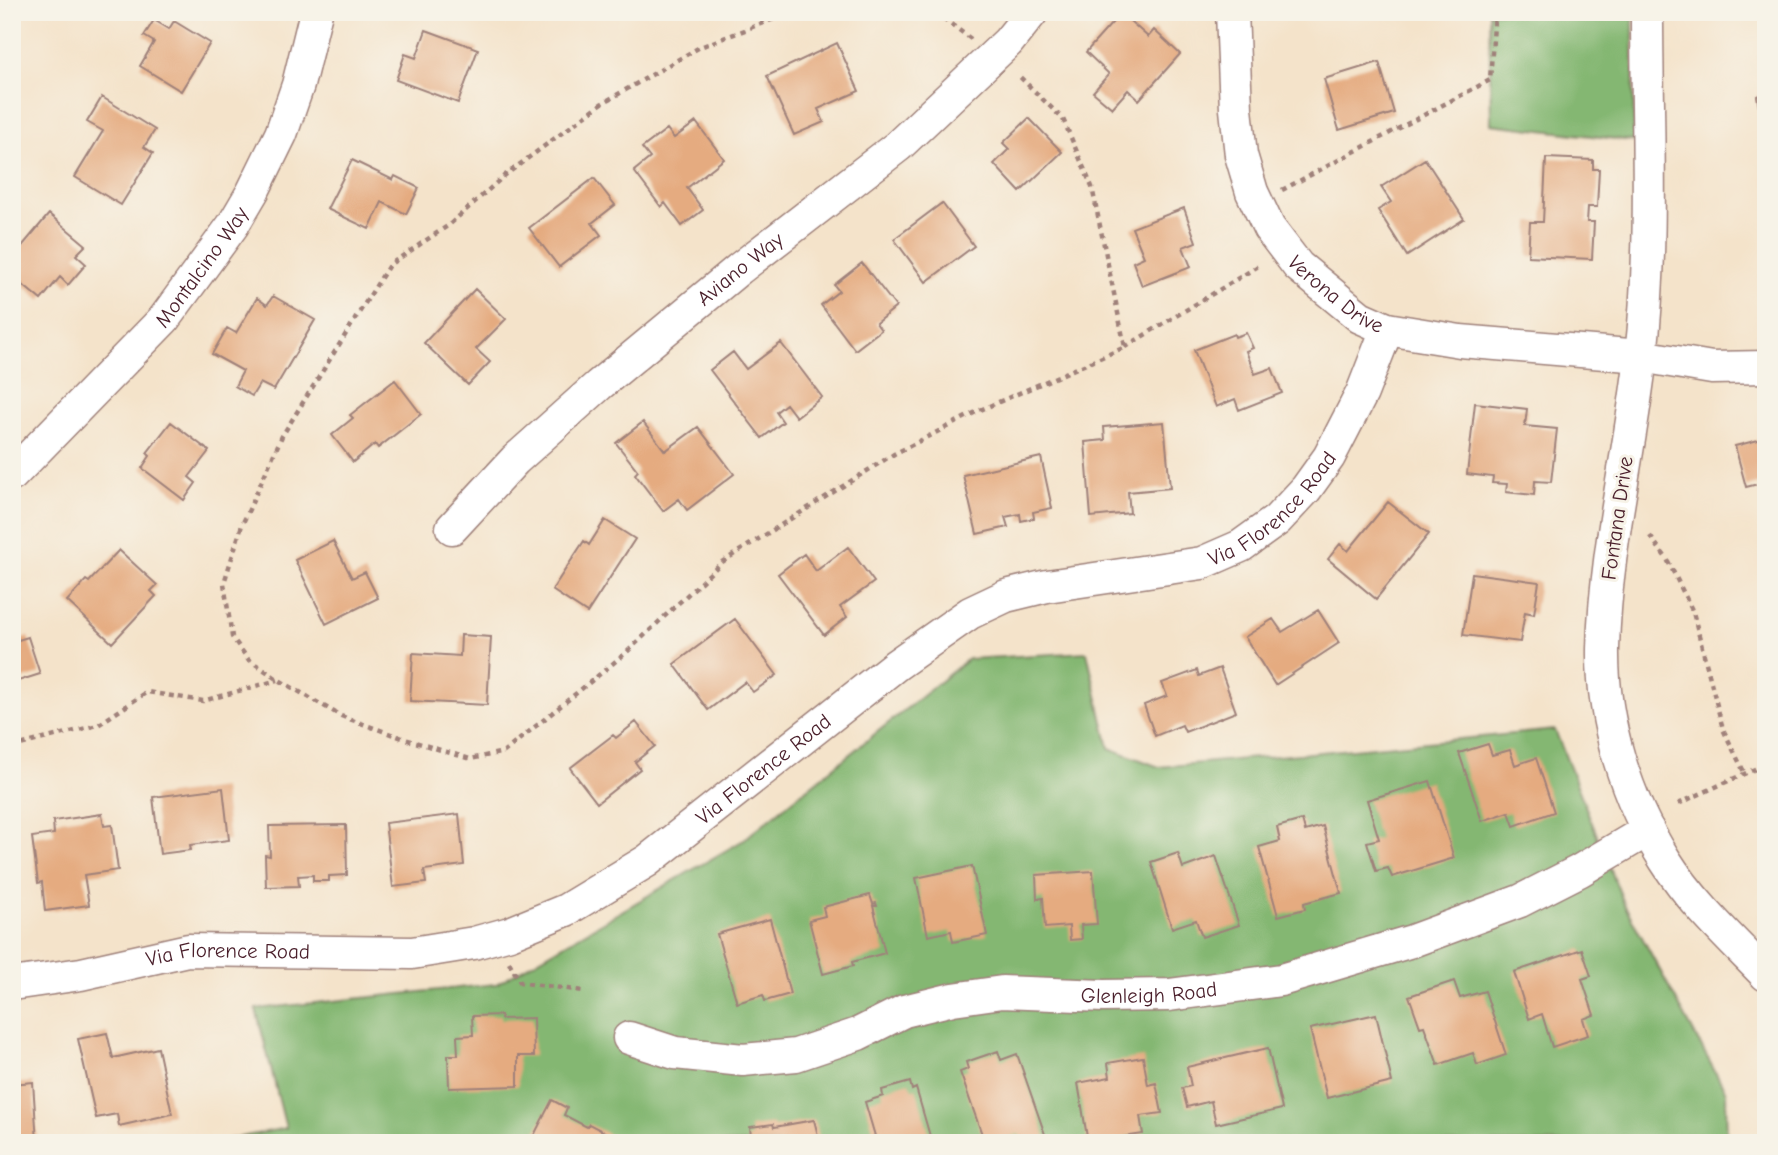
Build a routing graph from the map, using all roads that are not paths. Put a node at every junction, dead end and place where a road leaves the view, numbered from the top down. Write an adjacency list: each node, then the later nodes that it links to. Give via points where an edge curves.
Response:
1 (316, 12): 8 (street, Montalcino Way, via 281,134 233,225 164,319)
2 (1032, 12): 9 (street, Aviano Way, via 1008,41 898,146 599,385 515,460)
3 (1232, 12): 5 (street, Verona Drive, via 1241,155 1269,228 1298,266 1339,302)
4 (1647, 12): 6 (street, Fontana Drive, via 1647,276)
5 (1387, 329): 6 (street, Verona Drive, via 1460,341); 12 (street, Via Florence Road, via 1362,393 1329,457 1278,520 1241,546 1202,563 1047,586 1006,596 970,613 647,861 566,910 510,933 412,953 188,950)
6 (1641, 356): 7 (street, Verona Drive, via 1712,368); 10 (street, Fontana Drive, via 1607,584 1603,652 1617,751)
7 (1766, 366)
8 (12, 475)
9 (452, 528)
10 (1648, 830): 11 (street, Fontana Drive, via 1691,896); 13 (street, Glenleigh Road, via 1508,906 1389,949 1281,980 1169,995 977,995 904,1011 858,1034 796,1055 743,1060 675,1053)
11 (1766, 975)
12 (12, 984)
13 (629, 1038)

